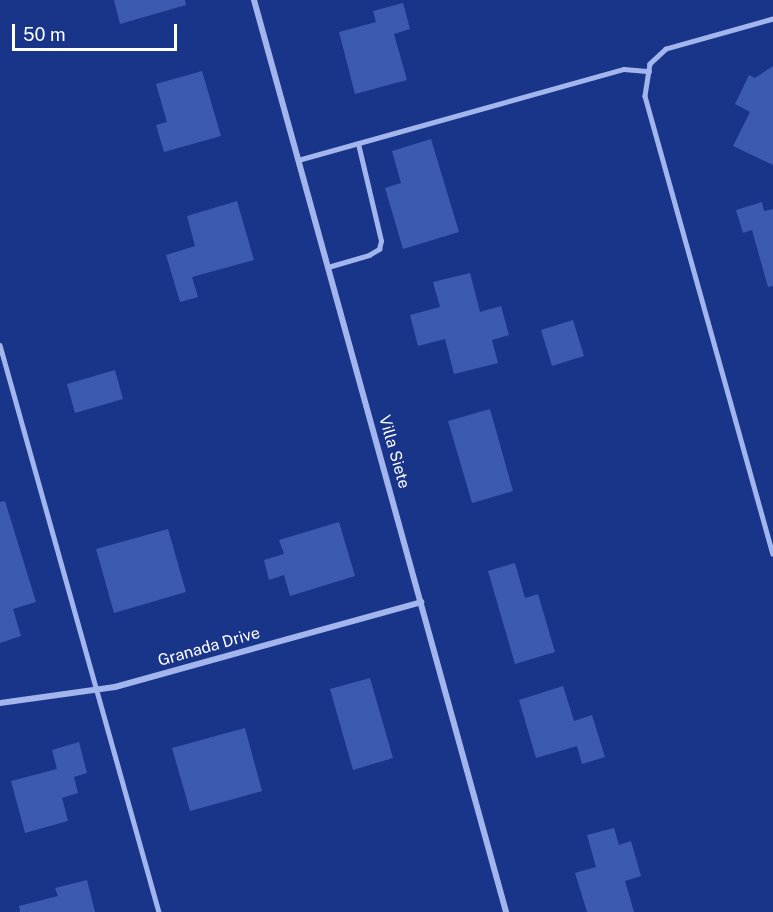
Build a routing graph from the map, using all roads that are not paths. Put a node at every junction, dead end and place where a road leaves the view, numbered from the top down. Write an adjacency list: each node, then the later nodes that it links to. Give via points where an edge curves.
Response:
1 (254, 0): 5 (street, Villa Siete)
2 (773, 19): 3 (lane, via 666,49 650,64)
3 (649, 71): 4 (lane, via 624,69); 8 (lane, via 645,96)
4 (358, 144): 5 (lane); 6 (lane, via 381,241 379,249 369,255)
5 (298, 160): 6 (street, Villa Siete)
6 (328, 267): 9 (street, Villa Siete)
7 (0, 345): 10 (lane)
8 (773, 553)
9 (422, 602): 10 (street, Granada Drive); 13 (street, Villa Siete)
10 (99, 690): 11 (street, Granada Drive); 12 (lane)
11 (0, 703)
12 (159, 912)
13 (506, 912)

